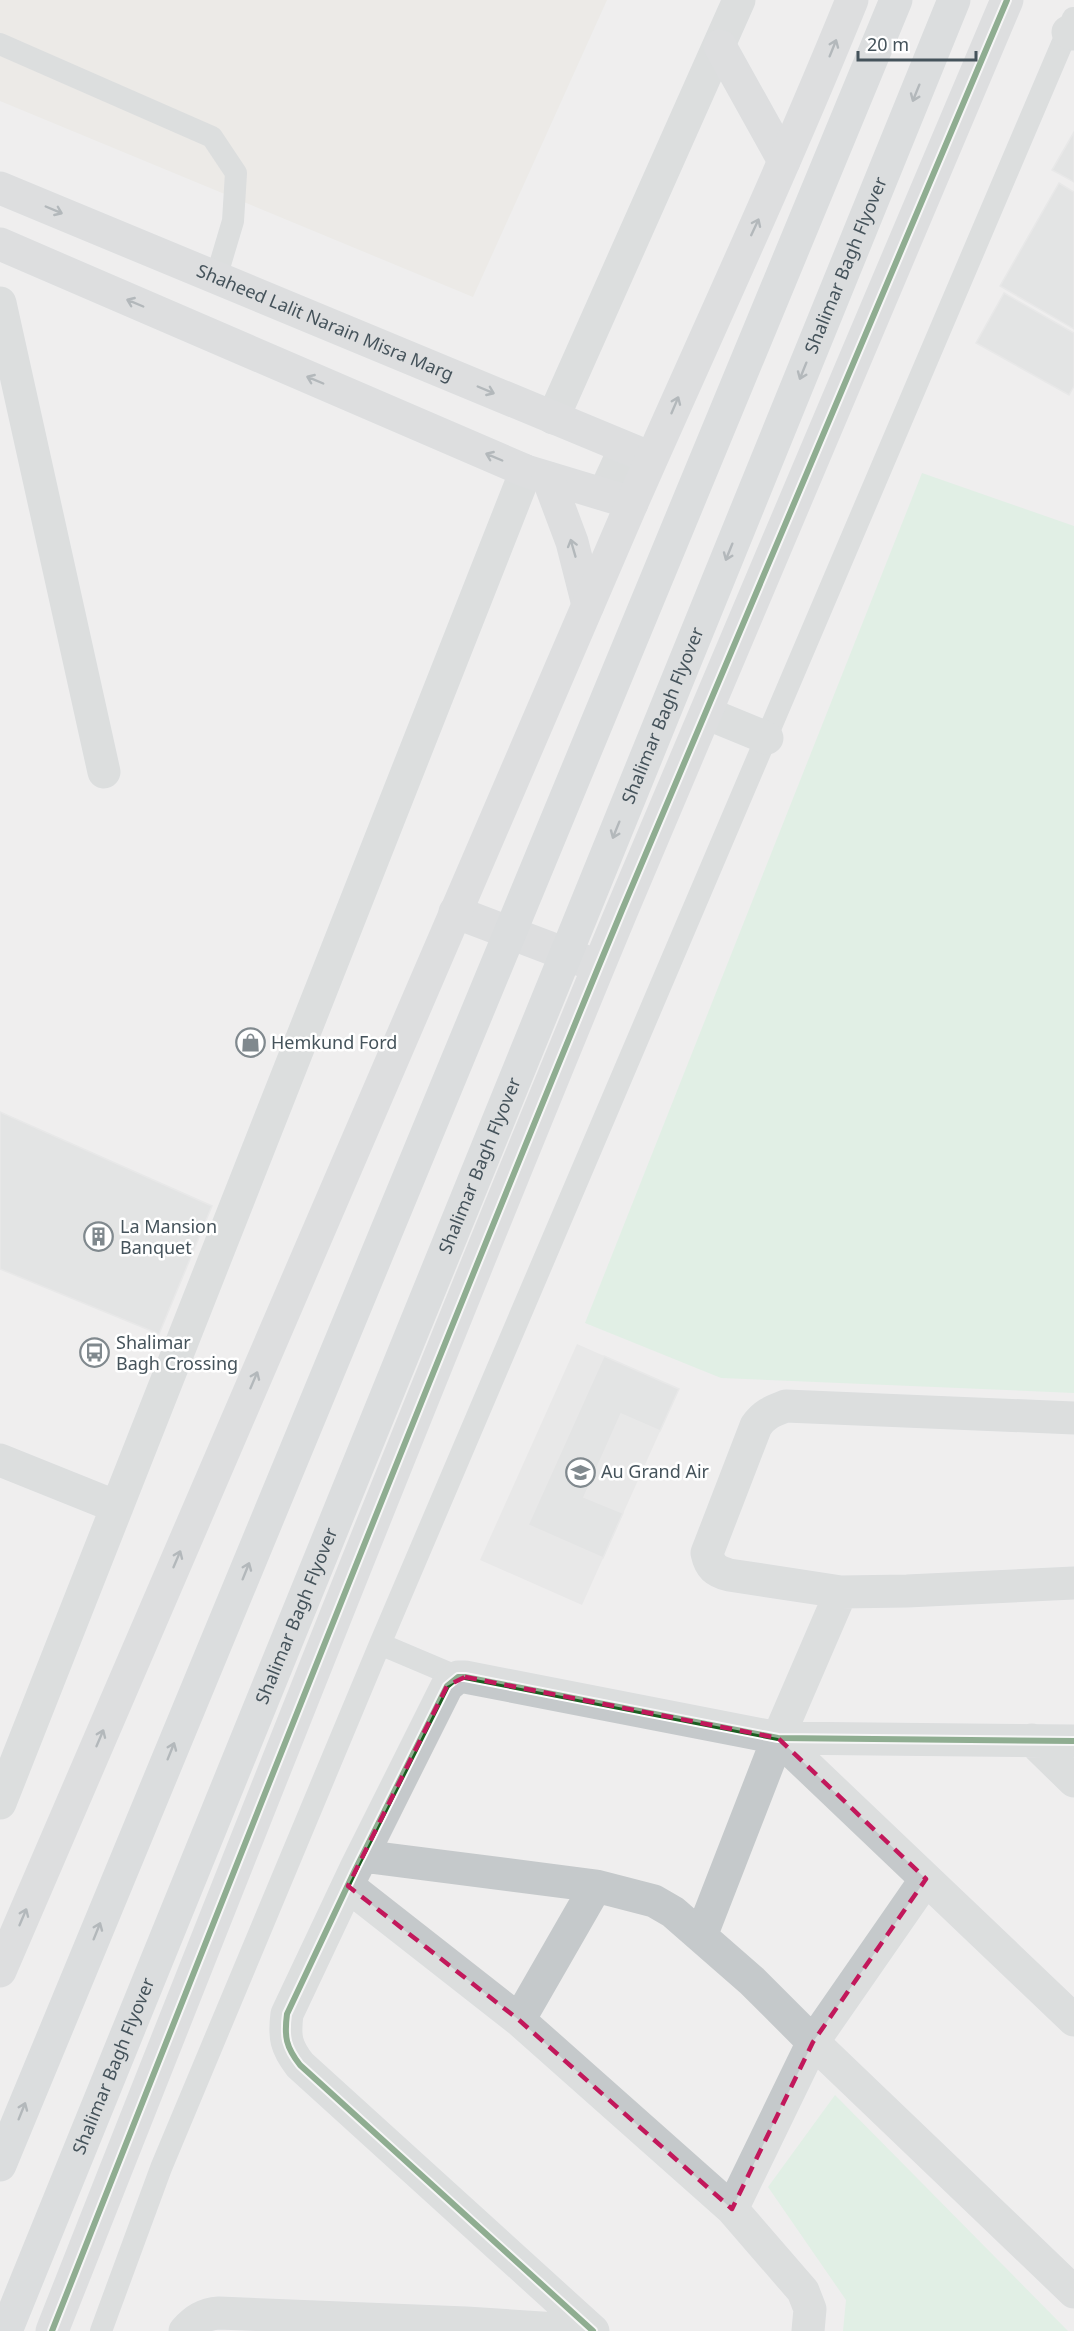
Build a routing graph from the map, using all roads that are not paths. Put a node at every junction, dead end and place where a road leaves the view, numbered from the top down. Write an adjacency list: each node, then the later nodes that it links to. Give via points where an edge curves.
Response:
1 (739, 0): 8 (street)
2 (852, 0): 9 (street, one-way to 2)
3 (896, 0): 45 (main road, one-way to 3, bridge)
4 (954, 0): 48 (main road, Shalimar Bagh Flyover, one-way to 48, bridge)
5 (1007, 0): 19 (street)
6 (1072, 28): 20 (lane)
7 (0, 44): 12 (lane, via 212,137 236,173 233,221)
8 (720, 46): 9 (street); 14 (street)
9 (784, 161): 15 (street, one-way to 9)
10 (0, 188): 12 (street, Shaheed Lalit Narain Misra Marg, one-way to 12)
11 (0, 244): 16 (street, one-way to 11)
12 (216, 278): 14 (street, Shaheed Lalit Narain Misra Marg, one-way to 14)
13 (0, 303): 21 (street)
14 (553, 418): 15 (street, Shaheed Lalit Narain Misra Marg)
15 (638, 453): 17 (street)
16 (537, 475): 17 (street); 18 (street, one-way to 16, via 572,542); 26 (street)
17 (618, 498): 18 (street)
18 (588, 605): 22 (street)
19 (706, 713): 20 (street); 23 (street)
20 (767, 738): 29 (lane)
21 (104, 772)
22 (455, 912): 23 (street); 41 (street, one-way to 22)
23 (599, 967): 49 (street, via 265,1791)
24 (1074, 1418): 28 (street, via 786,1406 762,1417 707,1553 709,1563 716,1571 729,1575)
25 (0, 1460): 26 (street)
26 (117, 1507): 35 (street)
27 (1074, 1583): 28 (street)
28 (841, 1592): 31 (street)
29 (380, 1644): 30 (lane); 50 (lane, via 161,2168)
30 (458, 1677): 31 (street); 36 (street, via 447,1686)
31 (778, 1738): 32 (street); 37 (street); 40 (street)
32 (1032, 1740): 33 (street); 34 (street)
33 (1074, 1741)
34 (1074, 1781)
35 (0, 1803)
36 (362, 1856): 38 (street); 39 (street)
37 (926, 1879): 43 (street); 44 (street)
38 (348, 1886): 42 (street); 53 (street, via 287,2014 288,2050)
39 (596, 1886): 40 (street, via 654,1901); 42 (street)
40 (701, 1936): 44 (street)
41 (0, 1971)
42 (519, 2020): 46 (street)
43 (1074, 2020)
44 (813, 2042): 46 (street); 47 (street)
45 (0, 2165)
46 (732, 2209): 54 (street, via 803,2291 810,2309)
47 (1074, 2292)
48 (6, 2331)
49 (52, 2331)
50 (101, 2331)
51 (185, 2331): 52 (street, via 209,2313)
52 (587, 2331)
53 (593, 2331)
54 (808, 2331)

